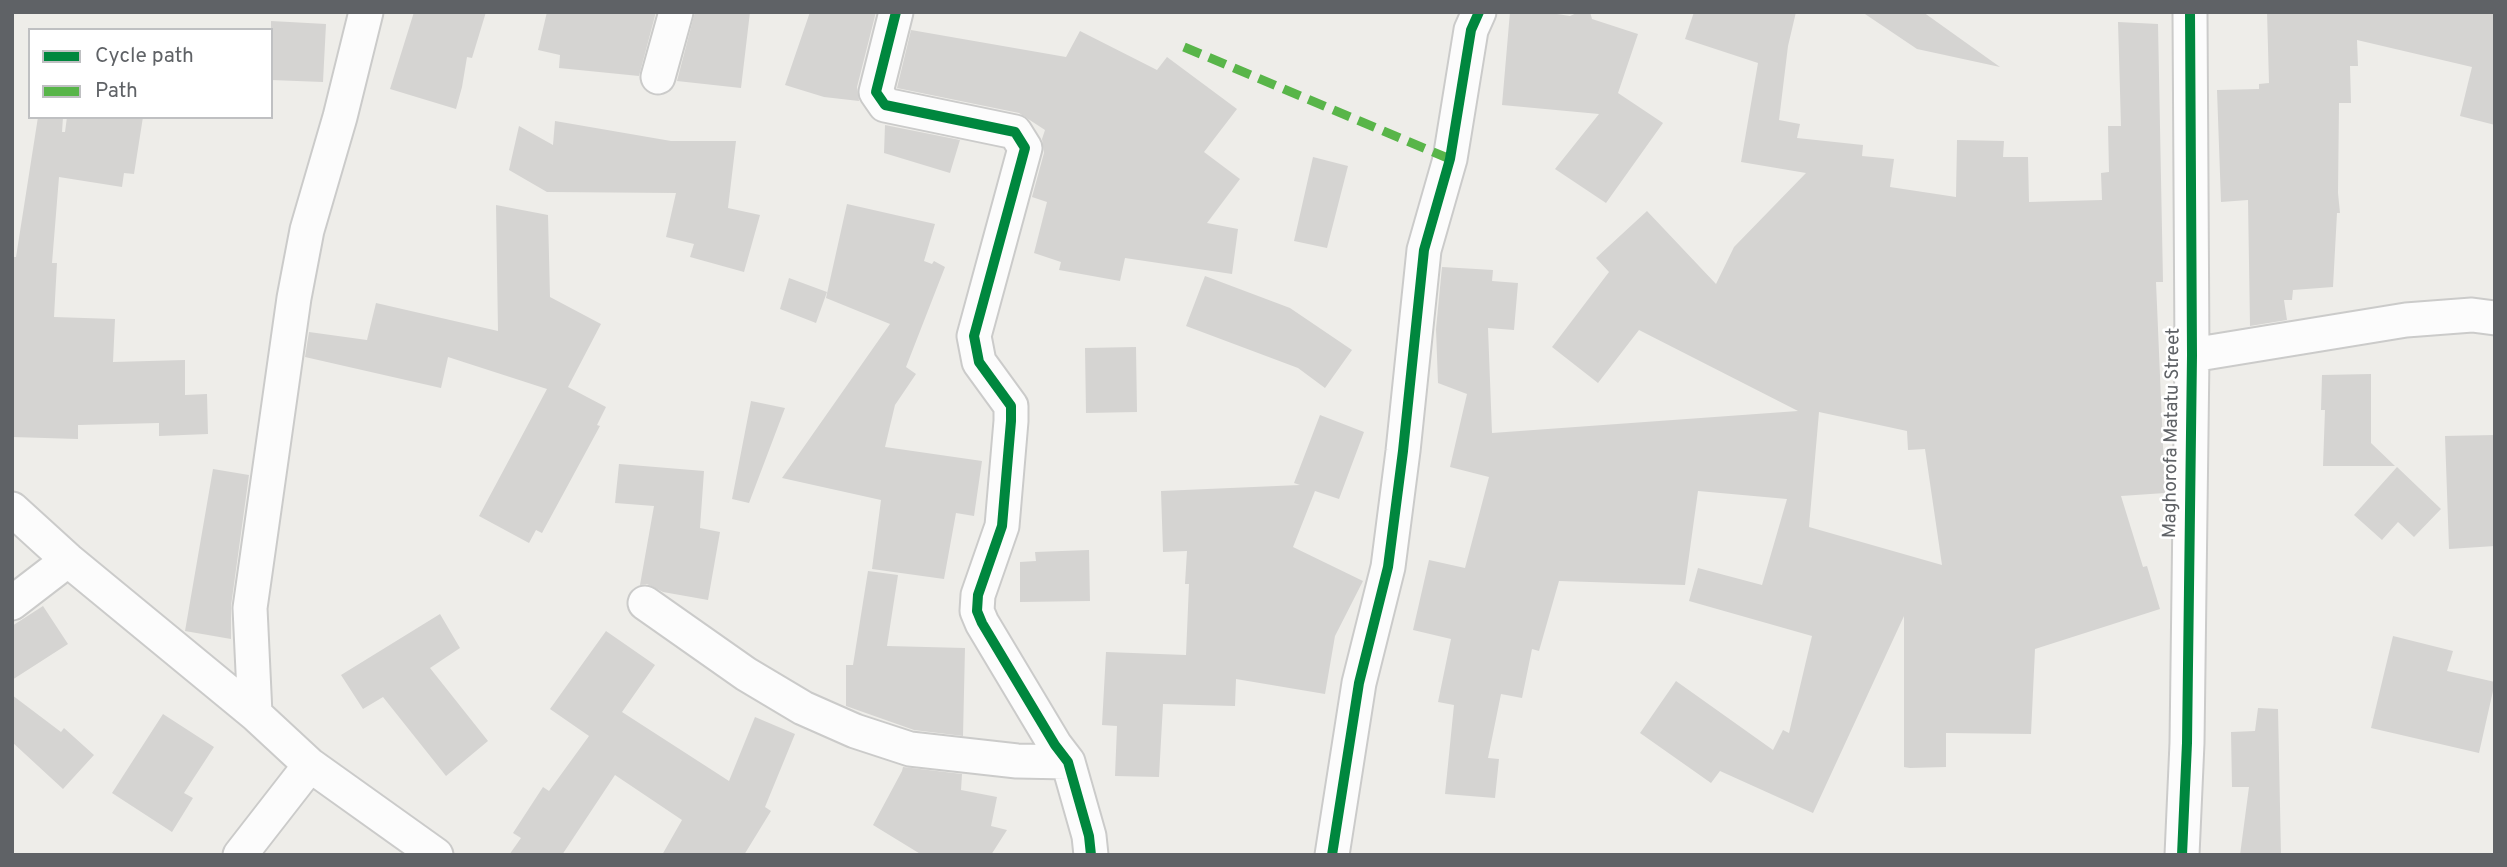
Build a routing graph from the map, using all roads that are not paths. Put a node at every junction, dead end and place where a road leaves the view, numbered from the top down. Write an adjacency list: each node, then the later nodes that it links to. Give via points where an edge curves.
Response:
1 (366, 12): 13 (street, via 307,230 294,298 250,608)
2 (676, 12): 6 (street)
3 (896, 12): 14 (street, via 876,92 885,105 1015,132 1025,148 974,336 979,362 1010,406 1011,421 1002,526 978,595 977,611)
4 (1479, 12): 19 (street, via 1471,30 1450,159 1424,250 1388,567 1359,682)
5 (2190, 12): 8 (street, Maghorofa Matatu Street)
6 (658, 77)
7 (2495, 318): 8 (street, via 2472,315 2406,320)
8 (2192, 355): 20 (street, Maghorofa Matatu Street)
9 (12, 509): 10 (street)
10 (68, 560): 11 (street); 13 (street)
11 (12, 603)
12 (645, 603): 14 (street, via 769,688 855,731 910,749)
13 (255, 714): 15 (street)
14 (1068, 762): 18 (street)
15 (310, 765): 16 (street); 17 (street)
16 (240, 855)
17 (436, 855)
18 (1090, 855)
19 (1332, 855)
20 (2182, 855)

